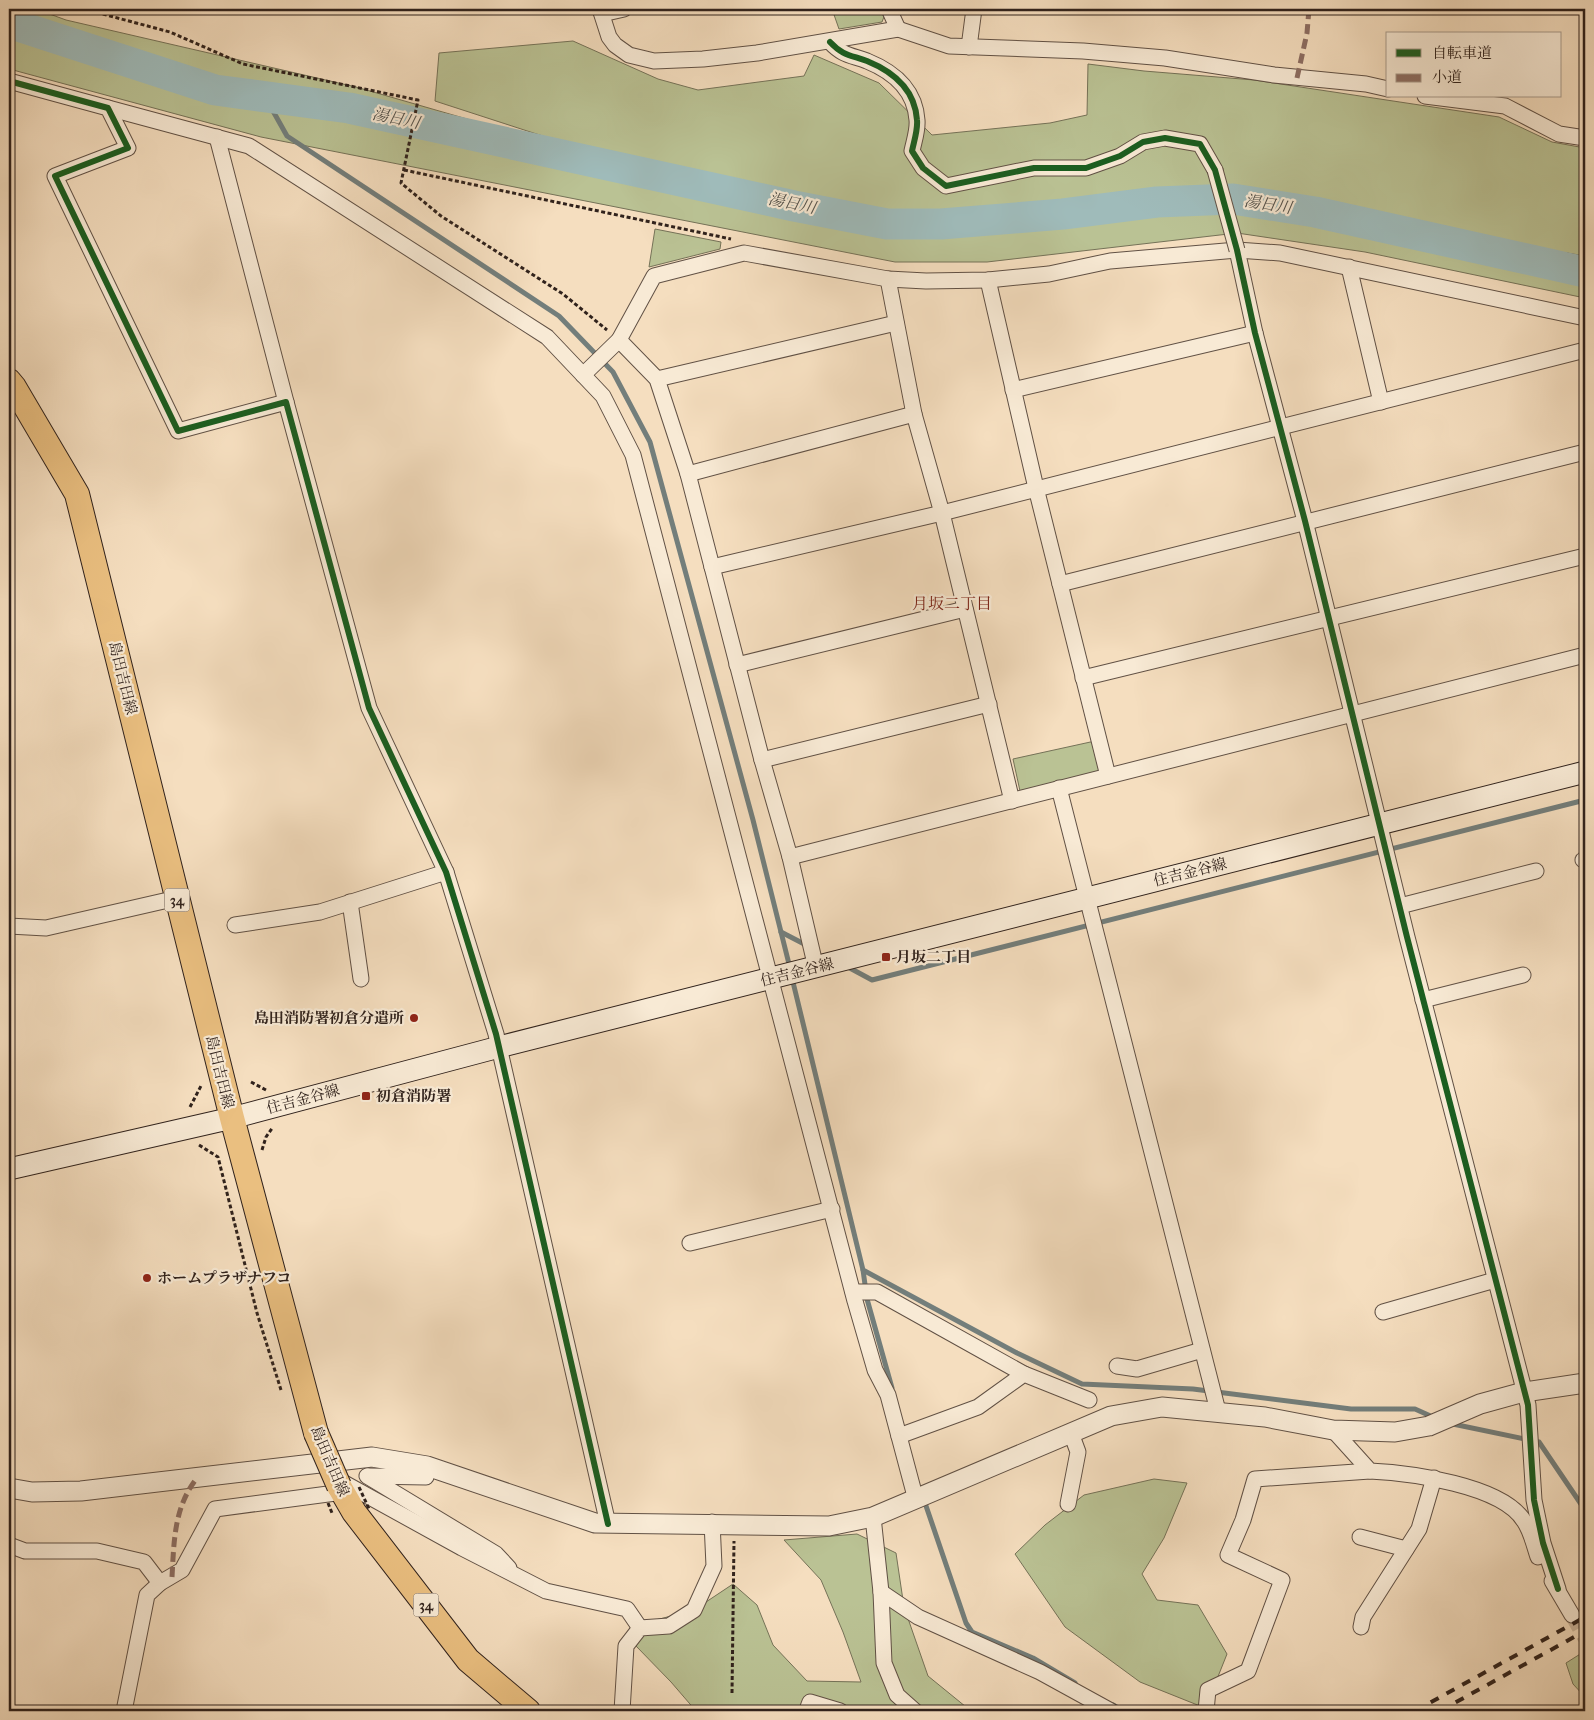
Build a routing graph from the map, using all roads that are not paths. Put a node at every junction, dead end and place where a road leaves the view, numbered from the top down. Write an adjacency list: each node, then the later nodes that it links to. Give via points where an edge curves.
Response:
1 (624, 9): 4 (street)
2 (889, 9): 5 (street)
3 (974, 9): 7 (street)
4 (601, 12): 6 (street, via 614,45 629,55 654,61 703,59)
5 (898, 29): 6 (street); 7 (street, via 949,46)
6 (830, 42): 14 (street, bridge, via 840,53 867,61 892,74 910,92 917,120 912,151 923,168 946,186 1034,168 1086,168 1120,156 1143,142 1165,138 1200,144 1215,170)
7 (969, 47): 9 (street, via 1166,58)
8 (9, 81): 11 (street)
9 (1386, 89)
10 (1441, 98): 13 (street, via 1504,106 1559,134)
11 (108, 108): 12 (street); 27 (street, via 128,148 55,176 178,431)
12 (217, 137): 23 (street, via 249,146 547,337); 27 (street)
13 (1585, 138)
14 (1237, 250): 15 (street, via 1280,253); 17 (street, via 1110,261 1049,274); 20 (street)
15 (1349, 267): 18 (street); 28 (street)
16 (888, 279): 17 (street); 19 (street); 21 (street, via 744,253 654,276)
17 (988, 280): 26 (street)
18 (1585, 318)
19 (896, 323): 24 (street); 29 (street)
20 (1255, 334): 26 (street); 30 (street)
21 (619, 340): 23 (street); 24 (street)
22 (1585, 350): 28 (street)
23 (582, 375): 63 (street, via 603,396 633,455)
24 (657, 379): 32 (street)
25 (9, 381): 55 (main road, 島田吉田線 / 34, via 77,494)
26 (1014, 390): 33 (street)
27 (286, 402): 54 (street, via 369,708)
28 (1381, 402): 30 (street)
29 (914, 414): 32 (street); 34 (street)
30 (1280, 429): 33 (street); 35 (street)
31 (1585, 452): 35 (street)
32 (688, 474): 37 (street)
33 (1036, 488): 34 (street); 38 (street)
34 (942, 513): 37 (street); 39 (street)
35 (1306, 521): 38 (street); 40 (street)
36 (1585, 556): 40 (street)
37 (712, 567): 42 (street)
38 (1060, 584): 43 (street)
39 (965, 609): 42 (street); 44 (street)
40 (1328, 620): 43 (street); 45 (street)
41 (1585, 655): 45 (street)
42 (737, 665): 46 (street)
43 (1083, 678): 48 (street)
44 (989, 704): 46 (street); 50 (street)
45 (1352, 716): 48 (street); 51 (street)
46 (762, 760): 52 (street)
47 (1585, 772): 51 (main road, 住吉金谷線)
48 (1108, 776): 49 (street)
49 (1059, 788): 50 (street); 57 (street)
50 (1012, 801): 52 (street)
51 (1382, 832): 57 (main road, 住吉金谷線); 58 (street)
52 (790, 857): 61 (street)
53 (1536, 871): 58 (street)
54 (446, 872): 56 (street); 66 (street)
55 (177, 898): 60 (street, via 46,928); 67 (main road, 島田吉田線 / 34)
56 (350, 902): 59 (street, via 320,912); 64 (street)
57 (1088, 905): 61 (main road, 住吉金谷線, via 853,958); 74 (street)
58 (1400, 906): 65 (street)
59 (235, 925)
60 (9, 926)
61 (812, 960): 63 (main road, 住吉金谷線)
62 (1523, 976): 65 (street)
63 (774, 978): 66 (main road, 住吉金谷線); 69 (street)
64 (361, 980)
65 (1423, 1000): 71 (street)
66 (499, 1047): 67 (main road, 住吉金谷線); 93 (street)
67 (232, 1118): 68 (main road, 住吉金谷線); 87 (main road, 島田吉田線 / 34, bridge, via 316,1433)
68 (9, 1170)
69 (832, 1209): 70 (street); 72 (street)
70 (690, 1243)
71 (1495, 1280): 73 (street); 78 (street)
72 (853, 1292): 76 (street, via 877,1292); 83 (street, via 875,1370 888,1395)
73 (1383, 1312)
74 (1202, 1350): 75 (street, via 1137,1369); 80 (street)
75 (1117, 1366)
76 (1024, 1374): 79 (street); 83 (street, via 978,1407)
77 (1585, 1383): 78 (street)
78 (1524, 1392): 81 (street, via 1480,1404 1430,1426 1395,1432); 99 (street, via 1534,1500 1543,1543)
79 (1089, 1400)
80 (1217, 1407): 81 (street); 82 (street, via 1162,1407 1111,1416)
81 (1333, 1430): 85 (street)
82 (1072, 1433): 89 (street); 90 (street, via 1078,1452)
83 (900, 1436): 89 (street)
84 (427, 1466): 88 (street, via 372,1457 82,1491 32,1492); 93 (street, via 595,1523); 97 (street, via 426,1476 366,1476 496,1554)
85 (1370, 1471): 86 (street); 111 (street, via 1256,1479 1228,1555 1282,1580 1248,1671 1208,1690)
86 (1434, 1478): 96 (street, via 1418,1529); 99 (street, via 1509,1504 1524,1521 1542,1565)
87 (339, 1485): 97 (street); 98 (street, via 215,1509 182,1570); 106 (main road, 島田吉田線 / 34, via 354,1512 468,1660)
88 (9, 1488)
89 (922, 1497): 91 (street)
90 (1068, 1504)
91 (872, 1518): 92 (street, via 829,1526); 100 (street)
92 (712, 1522): 93 (street); 103 (street, via 714,1566 694,1610 669,1626)
93 (608, 1524)
94 (1360, 1537): 96 (street)
95 (9, 1545): 98 (street, via 25,1551 98,1551 144,1562)
96 (1406, 1549): 102 (street, via 1363,1617)
97 (517, 1576): 103 (street, via 546,1591 627,1609)
98 (160, 1583): 105 (street, via 147,1595)
99 (1558, 1589): 101 (street)
100 (881, 1592): 109 (street, via 884,1663 897,1695); 110 (street, via 918,1617 1040,1672)
101 (1572, 1616)
102 (1361, 1626)
103 (640, 1628): 107 (street, via 626,1646)
104 (807, 1710): 108 (street, via 810,1702)
105 (124, 1711)
106 (528, 1711)
107 (622, 1711)
108 (840, 1711)
109 (915, 1711)
110 (1111, 1711)
111 (1206, 1711)

